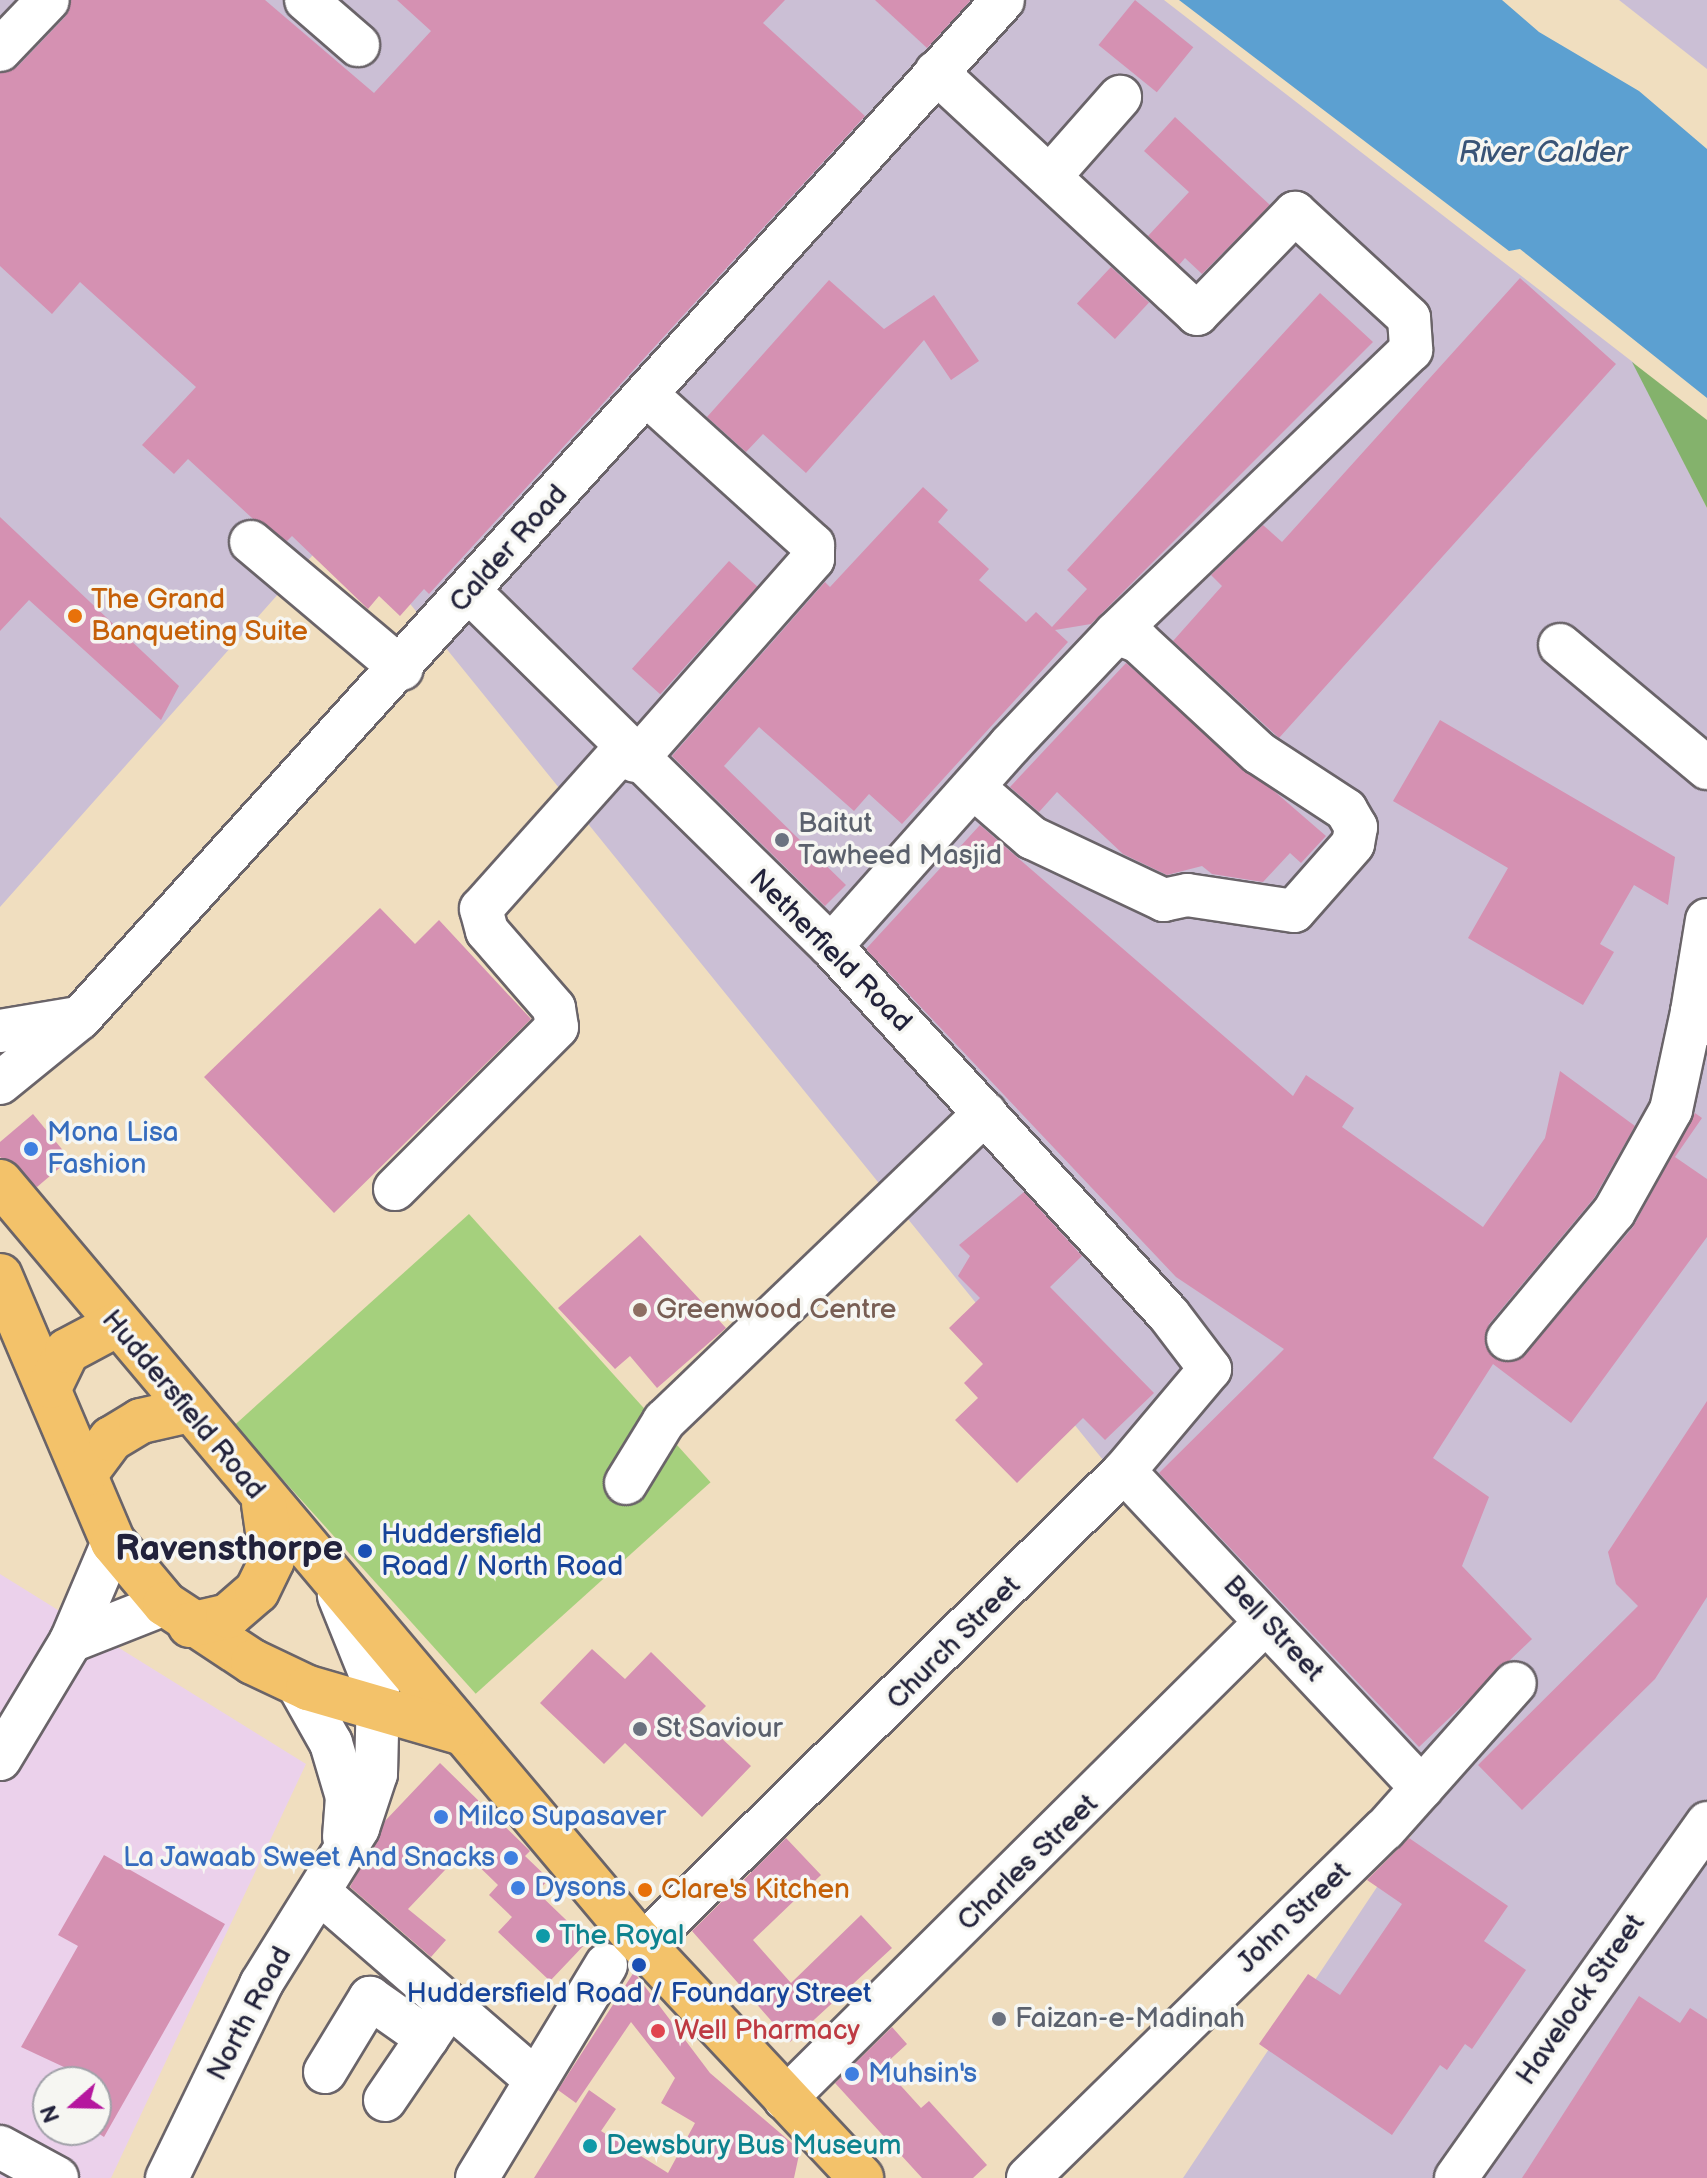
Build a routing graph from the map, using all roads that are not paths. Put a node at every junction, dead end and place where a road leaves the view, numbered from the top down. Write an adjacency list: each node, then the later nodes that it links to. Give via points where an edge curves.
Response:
1 (48, 0): 5 (street)
2 (306, 0): 4 (street)
3 (1003, 0): 6 (street, Calder Road)
4 (358, 45)
5 (0, 50)
6 (936, 72): 8 (street); 9 (street, Calder Road)
7 (1120, 97): 8 (street)
8 (1052, 174): 12 (street, via 1197,314 1295,213 1409,318 1412,331 1411,350 1397,365)
9 (646, 394): 11 (street, Calder Road); 15 (street, via 813,545 813,559)
10 (251, 542): 14 (street)
11 (471, 593): 14 (street, Calder Road); 15 (street, Netherfield Road)
12 (1116, 633): 17 (street); 17 (street, via 1139,642 1259,753 1346,810 1356,827 1353,844 1306,904 1294,911 1187,895 1164,900 1032,838)
13 (1560, 645): 16 (street)
14 (402, 669): 20 (street, Calder Road)
15 (629, 755): 19 (street, Netherfield Road); 26 (street, via 481,909 487,931 554,1008 557,1027)
16 (1707, 768)
17 (974, 788): 19 (street)
18 (1707, 920): 21 (street)
19 (831, 946): 24 (street, Netherfield Road)
20 (80, 1018): 22 (street); 23 (street, Calder Road)
21 (1700, 1018): 30 (street, via 1671,1110 1614,1212)
22 (0, 1031)
23 (0, 1083)
24 (985, 1113): 28 (street, Netherfield Road); 35 (street, via 664,1421)
25 (0, 1182): 29 (highway, Huddersfield Road)
26 (395, 1189)
27 (0, 1276): 31 (highway)
28 (1175, 1321): 33 (street, Church Street, via 1210,1369)
29 (116, 1325): 31 (highway, via 67,1351); 32 (highway, Huddersfield Road)
30 (1508, 1339)
31 (50, 1386): 34 (highway)
32 (185, 1411): 34 (highway, via 141,1421 111,1439); 36 (highway, Huddersfield Road)
33 (1124, 1471): 40 (street, Bell Street); 51 (street, Church Street)
34 (85, 1474): 37 (highway)
35 (626, 1483)
36 (264, 1504): 38 (highway, Huddersfield Road); 39 (highway, via 272,1560 257,1591 228,1616)
37 (113, 1542): 39 (highway); 41 (street)
38 (330, 1576): 44 (street, North Road, via 368,1658); 45 (highway, Huddersfield Road)
39 (178, 1615): 41 (street); 42 (highway)
40 (1266, 1622): 47 (street, Bell Street); 55 (street, Charles Street)
41 (71, 1641): 46 (street)
42 (297, 1683): 44 (highway); 49 (street, North Road, via 331,1743 347,1797)
43 (1515, 1683): 47 (street, John Street)
44 (378, 1706): 45 (highway); 49 (street, North Road, via 376,1774)
45 (463, 1733): 51 (highway, Huddersfield Road)
46 (0, 1759)
47 (1422, 1788): 62 (street, John Street)
48 (1707, 1823): 63 (street, Havelock Street)
49 (342, 1854): 50 (street, North Road)
50 (319, 1892): 52 (street); 59 (street, North Road, via 261,1984)
51 (624, 1955): 54 (street, Church Street); 55 (highway, Huddersfield Road)
52 (438, 2022): 53 (street, via 370,1998); 54 (street); 56 (street)
53 (325, 2072)
54 (535, 2079): 60 (street, Church Street)
55 (785, 2099): 61 (highway, Huddersfield Road)
56 (385, 2100)
57 (0, 2147): 58 (street)
58 (57, 2178)
59 (167, 2178)
60 (477, 2178)
61 (861, 2178)
62 (1028, 2178)
63 (1456, 2178)

